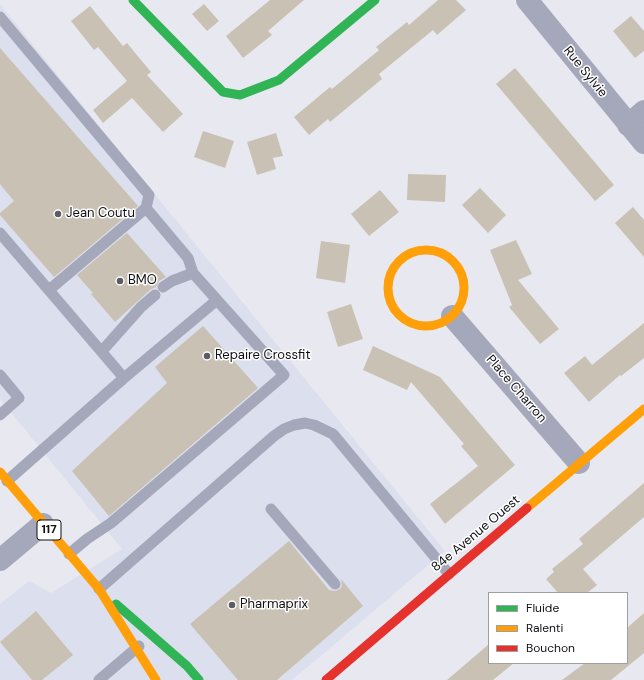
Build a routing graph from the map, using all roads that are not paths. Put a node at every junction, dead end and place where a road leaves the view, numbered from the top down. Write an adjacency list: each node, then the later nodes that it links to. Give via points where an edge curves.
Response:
1 (132, 0): 2 (street, via 223,92 240,95 280,80)
2 (375, 0)
3 (527, 0): 5 (street, Rue Sylvie)
4 (0, 17): 7 (lane, via 149,195)
5 (636, 118): 6 (street, Rue Sylvie)
6 (644, 143)
7 (146, 208): 9 (lane, via 188,258); 11 (lane)
8 (0, 233): 11 (lane)
9 (193, 273): 10 (lane); 13 (lane)
10 (163, 287)
11 (49, 290): 15 (lane)
12 (155, 295): 15 (lane)
13 (217, 300): 17 (lane); 24 (lane, via 284,375 111,523)
14 (452, 316): 14 (street, via 460,305 464,293 462,275 455,263 435,251 418,251 396,264 388,283 390,301 396,312 406,321 419,326 439,324); 20 (street, Place Charron)
15 (102, 351): 17 (lane)
16 (0, 376): 19 (lane, via 19,398)
17 (124, 378): 21 (lane)
18 (644, 408): 20 (street, 84e Avenue Ouest)
19 (0, 415)
20 (580, 463): 26 (street, 84e Avenue Ouest)
21 (4, 477): 23 (street, 117)
22 (271, 509): 27 (lane)
23 (43, 524): 24 (street, 117); 25 (street)
24 (69, 554): 28 (street, 117)
25 (0, 560)
26 (449, 574): 28 (lane, via 336,437 323,428 305,423 284,429 274,436); 34 (street, 84e Avenue Ouest)
27 (335, 584)
28 (98, 589): 29 (street, 117); 30 (street, 117)
29 (152, 636): 30 (lane); 33 (street, 117, via 187,666)
30 (136, 649): 31 (lane); 32 (street, 117)
31 (99, 680)
32 (156, 680)
33 (199, 680)
34 (326, 680)

